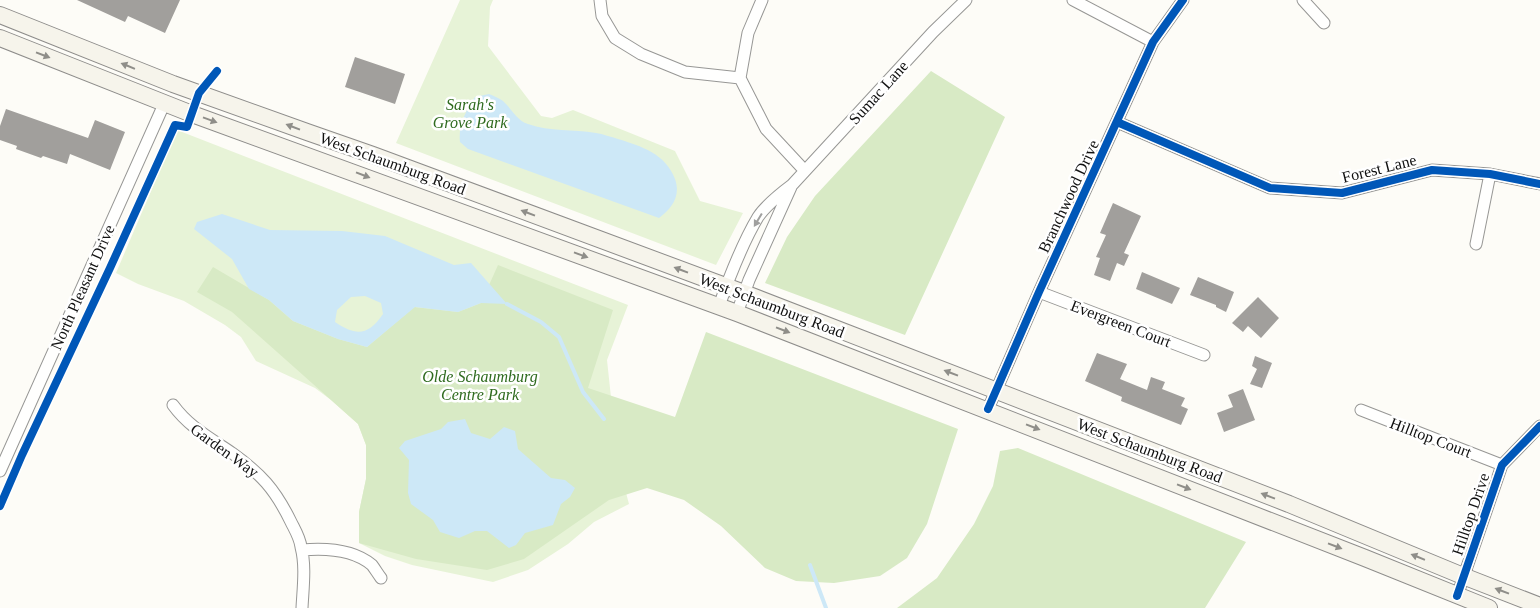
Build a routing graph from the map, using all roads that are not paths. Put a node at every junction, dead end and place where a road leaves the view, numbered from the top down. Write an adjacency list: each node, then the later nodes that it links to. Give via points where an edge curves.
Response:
1 (600, 0): 11 (street, via 602,16 615,38 641,54 685,72)
2 (762, 0): 11 (street, via 748,33)
3 (966, 0): 14 (street, Sumac Lane)
4 (1073, 0): 10 (street)
5 (1183, 0): 10 (street, Branchwood Drive)
6 (1303, 0): 8 (street)
7 (0, 15): 19 (main road, West Schaumburg Road, one-way to 7, via 383,158 173,84)
8 (1324, 23)
9 (0, 38): 12 (main road, West Schaumburg Road, one-way to 12)
10 (1154, 42): 13 (street, Branchwood Drive)
11 (740, 78): 14 (street, via 766,129)
12 (165, 102): 22 (main road, West Schaumburg Road, one-way to 22); 30 (street, North Pleasant Drive)
13 (1117, 122): 15 (street, Forest Lane, via 1270,188 1342,193 1432,170); 20 (street, Branchwood Drive)
14 (805, 172): 17 (street, Sumac Lane)
15 (1490, 174): 16 (street, Forest Lane); 18 (street)
16 (1540, 184)
17 (792, 185): 19 (street, Sumac Lane, one-way to 19, via 759,216); 21 (street, Sumac Lane)
18 (1476, 244)
19 (726, 287): 21 (main road, West Schaumburg Road); 22 (street, Sumac Lane)
20 (1039, 292): 24 (street, Evergreen Court); 25 (street, Branchwood Drive)
21 (744, 293): 23 (street, Sumac Lane); 25 (main road, West Schaumburg Road, one-way to 21)
22 (719, 306): 23 (main road, West Schaumburg Road)
23 (737, 313): 27 (main road, West Schaumburg Road, one-way to 27)
24 (1204, 355)
25 (996, 391): 27 (street, Branchwood Drive); 34 (main road, West Schaumburg Road, one-way to 25, via 1289,504)
26 (173, 405): 33 (street, Garden Way, via 182,418 255,470 273,490 296,531)
27 (988, 410): 36 (main road, West Schaumburg Road, one-way to 36)
28 (1361, 410): 31 (street, Hilltop Court)
29 (1540, 426): 31 (street, Hilltop Drive)
30 (3, 458): 32 (street, North Pleasant Drive)
31 (1502, 465): 34 (street, Hilltop Drive)
32 (0, 471)
33 (302, 550): 35 (street, via 323,548 357,557 372,565); 38 (street, Garden Way)
34 (1463, 576): 36 (street, Hilltop Drive); 37 (main road, West Schaumburg Road, one-way to 34)
35 (381, 578)
36 (1457, 596): 39 (main road, West Schaumburg Road)
37 (1540, 606)
38 (302, 608)
39 (1489, 608)

